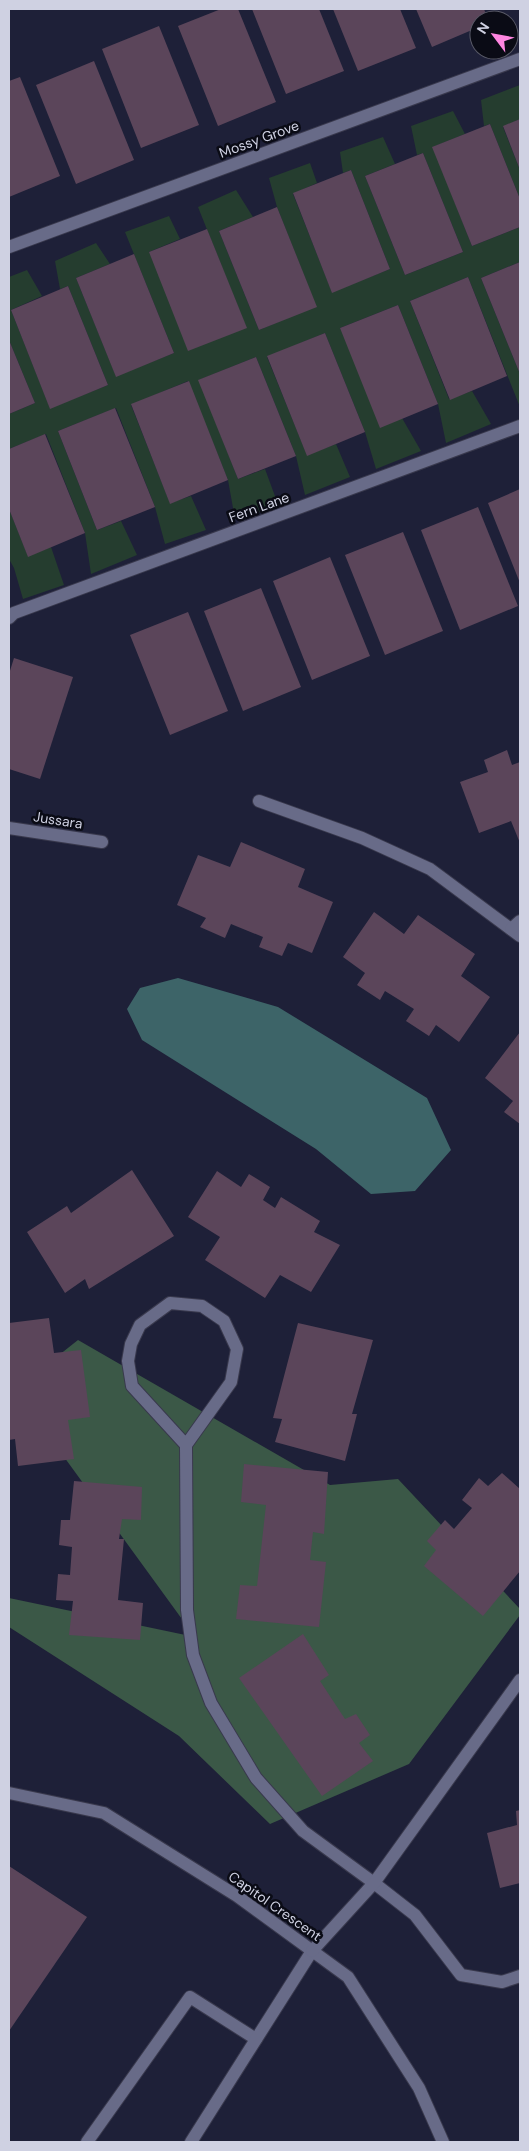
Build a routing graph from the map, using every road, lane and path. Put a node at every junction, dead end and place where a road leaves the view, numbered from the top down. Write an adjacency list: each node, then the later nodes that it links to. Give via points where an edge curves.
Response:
1 (520, 59): 2 (street, Mossy Grove)
2 (9, 247)
3 (520, 426): 4 (street, Fern Lane, via 14,613)
4 (9, 618)
5 (259, 801): 8 (street, via 362,838 430,869)
6 (9, 828): 7 (street, Jussara)
7 (102, 842)
8 (517, 929)
9 (186, 1445): 9 (street, via 231,1382 237,1349 224,1321 202,1306 170,1303 140,1325 131,1344 128,1361 132,1386); 12 (street, via 187,1610 193,1655 211,1703 256,1778 303,1831)
10 (520, 1680): 12 (street)
11 (9, 1793): 13 (street, Capitol Crescent, via 104,1813 237,1896)
12 (374, 1884): 13 (street); 14 (street, via 415,1915 461,1975 502,1982)
13 (312, 1951): 15 (street); 18 (street, Capitol Crescent, via 348,1977 419,2088)
14 (520, 1976)
15 (256, 2039): 16 (street, via 190,1997); 17 (street)
16 (87, 2142)
17 (190, 2142)
18 (443, 2142)

